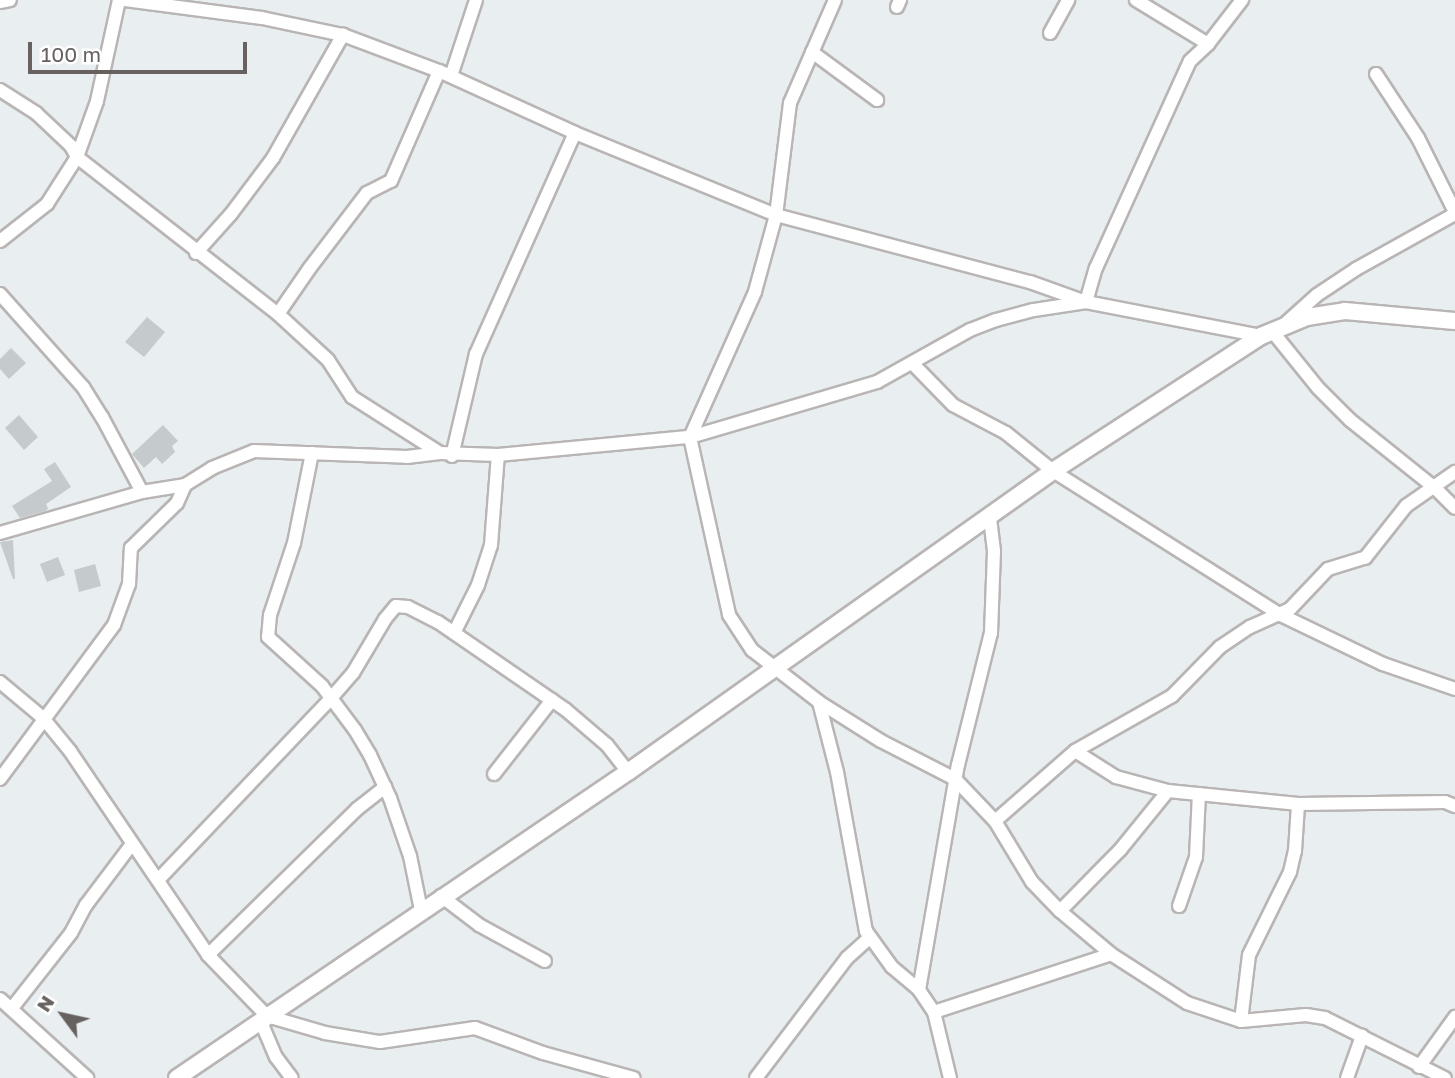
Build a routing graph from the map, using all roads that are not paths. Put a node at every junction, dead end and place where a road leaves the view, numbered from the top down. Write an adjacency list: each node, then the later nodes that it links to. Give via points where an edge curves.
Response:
1 (10, 0): 9 (street)
2 (119, 0): 20 (street, via 97,101)
3 (125, 0): 11 (street, via 275,20)
4 (476, 0): 16 (street)
5 (835, 0): 13 (street)
6 (1068, 0): 10 (street)
7 (1136, 0): 12 (street)
8 (1242, 0): 12 (street)
9 (0, 2)
10 (1050, 33)
11 (343, 35): 14 (street); 24 (street, via 272,158)
12 (1208, 44): 26 (street, via 1190,61)
13 (812, 52): 18 (street); 22 (street, via 790,103)
14 (439, 71): 16 (street); 27 (street, via 391,181 368,194)
15 (1376, 74): 21 (street, via 1418,138)
16 (451, 76): 19 (street)
17 (0, 90): 20 (street, via 36,114)
18 (877, 100)
19 (575, 133): 22 (street); 33 (street, via 476,354)
20 (77, 157): 23 (street, via 47,204); 24 (street)
21 (1455, 213): 29 (street, via 1356,269)
22 (776, 215): 26 (street, via 1030,282); 31 (street, via 755,292)
23 (0, 241)
24 (196, 253): 27 (street)
25 (0, 294): 39 (street, via 83,387)
26 (1086, 302): 29 (street); 30 (street, via 996,320)
27 (278, 314): 33 (street, via 327,360 352,397)
28 (1455, 321): 29 (street, via 1345,311 1307,317)
29 (1273, 330): 35 (street); 38 (street, via 1318,388 1350,420)
30 (913, 364): 31 (street, via 838,395); 35 (street, via 953,405 1006,433)
31 (690, 437): 34 (street); 45 (street, via 729,615 745,642)
32 (312, 453): 33 (street); 37 (street, via 254,451 212,468); 48 (street, via 294,543 267,629 274,645)
33 (446, 454): 34 (street)
34 (498, 455): 44 (street, via 491,545 478,585)
35 (1053, 471): 41 (street); 43 (street)
36 (1455, 472): 38 (street)
37 (186, 485): 39 (street); 51 (street, via 177,503 131,548 129,584 114,625)
38 (1435, 488): 40 (street); 43 (street, via 1406,506 1366,558 1328,569)
39 (142, 492): 42 (street)
40 (1455, 508)
41 (990, 518): 45 (street); 56 (street, via 995,551 991,633)
42 (1, 530)
43 (1281, 615): 47 (street, via 1383,664); 52 (street, via 1250,627 1220,647 1172,696)
44 (454, 633): 48 (street, via 418,611 396,606); 49 (street)
45 (773, 668): 50 (street); 53 (street)
46 (0, 682): 51 (street)
47 (1455, 689)
48 (332, 697): 57 (street); 65 (street)
49 (552, 699): 53 (street, via 588,727); 54 (street)
50 (819, 702): 56 (street); 70 (street)
51 (43, 718): 55 (street); 64 (street)
52 (1075, 751): 58 (street, via 1116,777); 63 (street)
53 (628, 772): 66 (street)
54 (494, 774)
55 (0, 779)
56 (955, 779): 63 (street); 74 (street)
57 (385, 787): 68 (street, via 410,856); 72 (street)
58 (1168, 791): 60 (street); 69 (street)
59 (1455, 792): 62 (street)
60 (1199, 794): 61 (street); 67 (street, via 1196,857)
61 (1298, 804): 62 (street); 80 (street, via 1290,872 1249,954)
62 (1450, 804)
63 (995, 821): 69 (street, via 1032,882)
64 (132, 844): 65 (street); 76 (street)
65 (158, 880): 72 (street)
66 (442, 896): 68 (street); 73 (street, via 480,925)
67 (1179, 906)
68 (421, 910): 79 (street)
69 (1059, 911): 71 (street)
70 (870, 937): 74 (street, via 892,967); 87 (street, via 847,958)
71 (1111, 954): 77 (street); 80 (street, via 1187,1003)
72 (208, 955): 79 (street)
73 (545, 961)
74 (919, 990): 77 (street)
75 (0, 999): 76 (street)
76 (12, 1008): 83 (street)
77 (934, 1012): 88 (street)
78 (1455, 1017): 82 (street)
79 (264, 1019): 84 (street); 85 (street, via 276,1057); 86 (street, via 380,1042 475,1028)
80 (1241, 1021): 81 (street, via 1306,1015 1325,1018)
81 (1362, 1036): 82 (street); 89 (street)
82 (1419, 1066): 90 (street)
83 (86, 1078)
84 (177, 1078)
85 (292, 1078)
86 (634, 1078)
87 (756, 1078)
88 (950, 1078)
89 (1348, 1078)
90 (1445, 1078)

